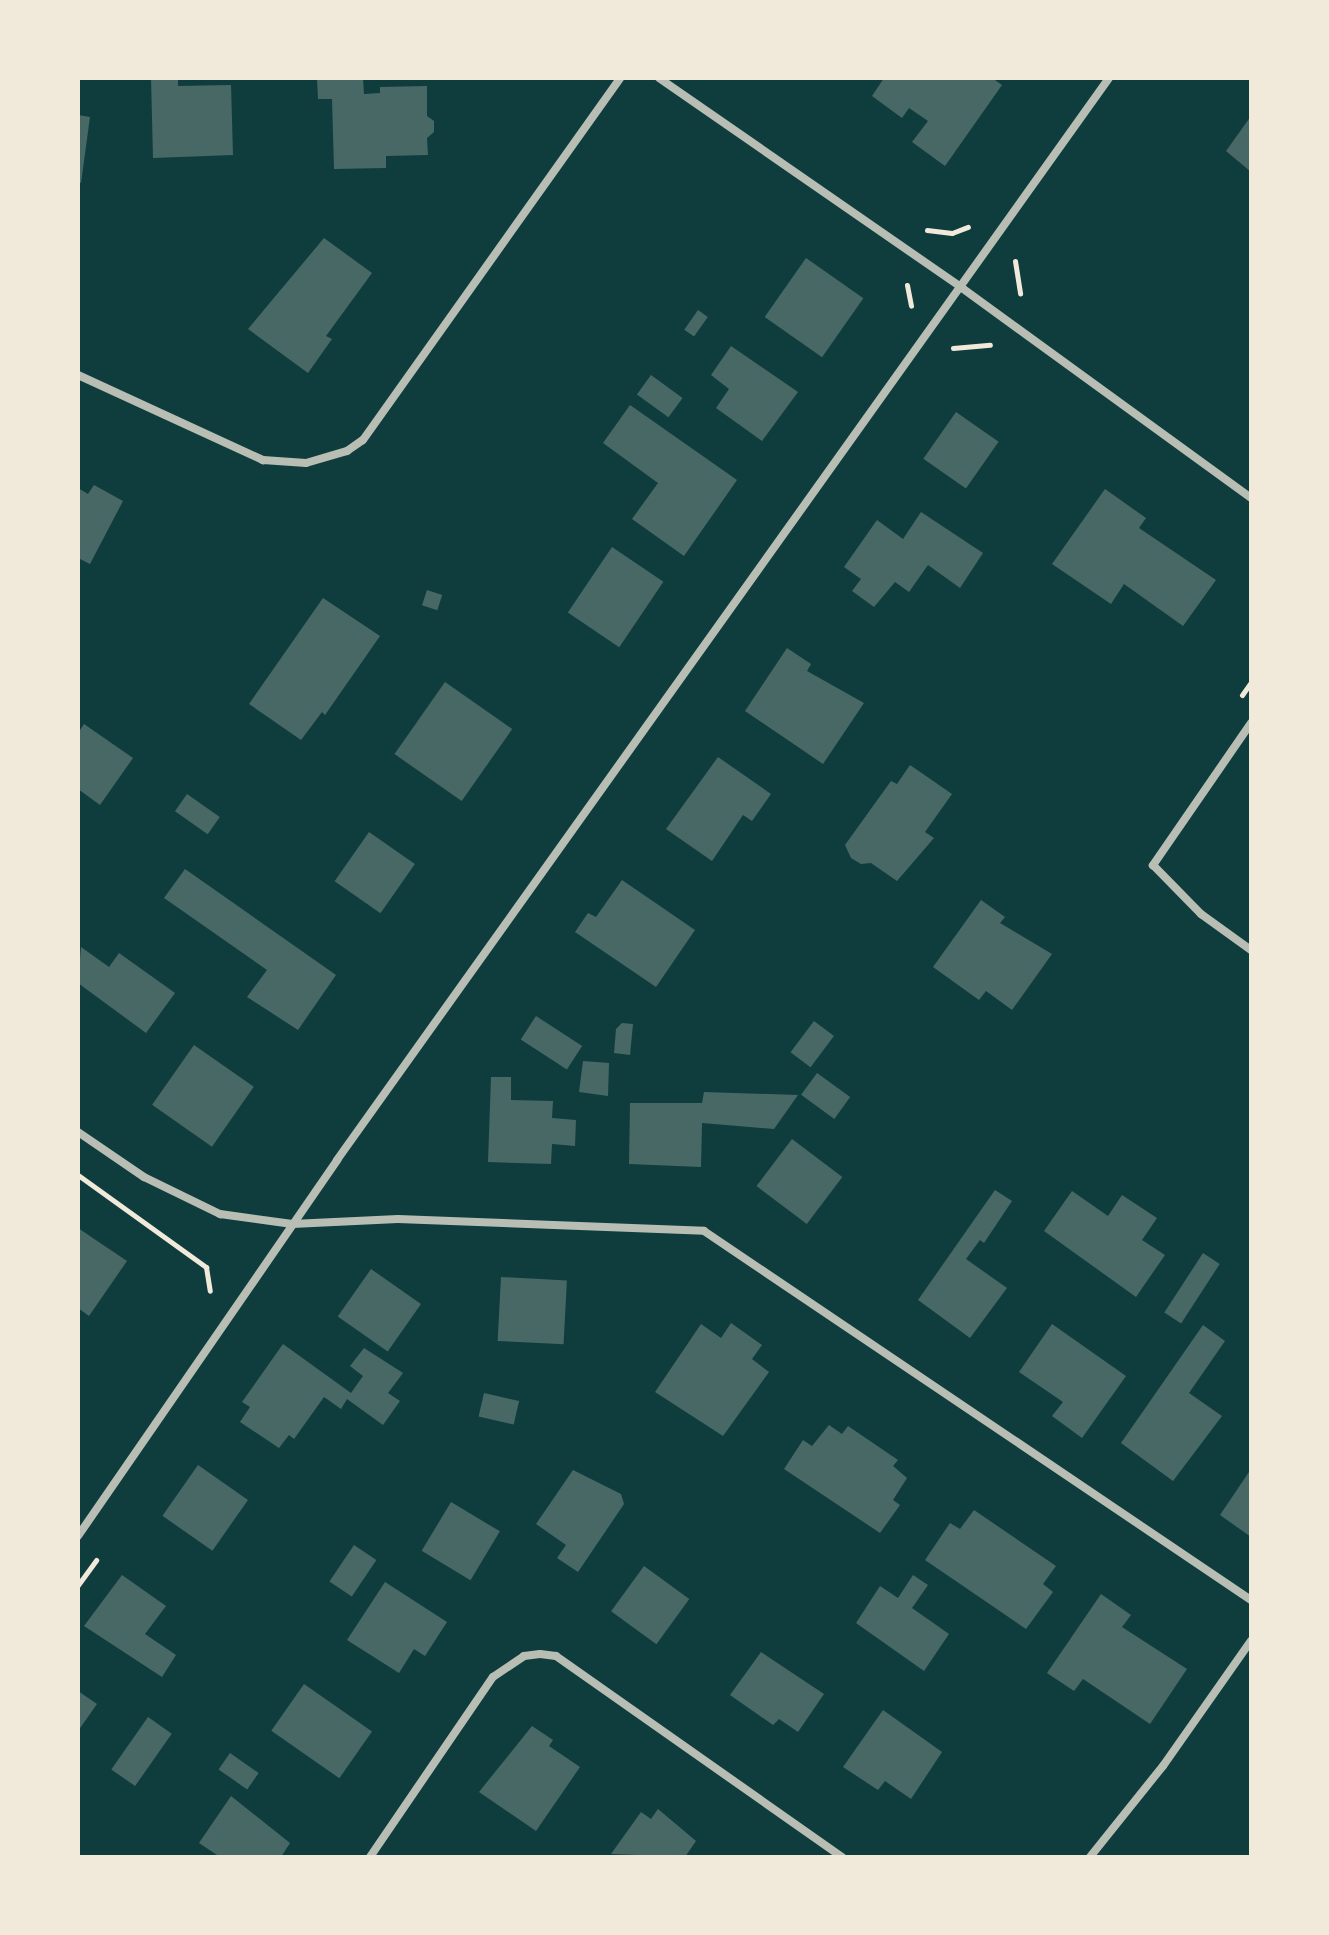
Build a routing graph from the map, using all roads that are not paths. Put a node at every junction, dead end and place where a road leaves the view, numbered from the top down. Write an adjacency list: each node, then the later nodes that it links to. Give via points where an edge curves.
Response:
1 (620, 78): 5 (street, via 363,440 347,451 306,463 263,460)
2 (659, 78): 4 (street)
3 (1109, 78): 4 (street)
4 (962, 288): 6 (street); 10 (street)
5 (78, 375)
6 (1251, 498)
7 (1251, 723): 8 (street, via 1153,865 1201,914)
8 (1251, 950)
9 (78, 1132): 10 (street, via 144,1177 220,1214)
10 (292, 1224): 11 (street); 12 (street, via 398,1219 704,1231)
11 (78, 1536)
12 (1251, 1600)
13 (1251, 1641): 16 (street, via 1163,1766)
14 (370, 1857): 15 (street, via 493,1677 524,1656 540,1654 556,1656)
15 (842, 1857)
16 (1090, 1857)

